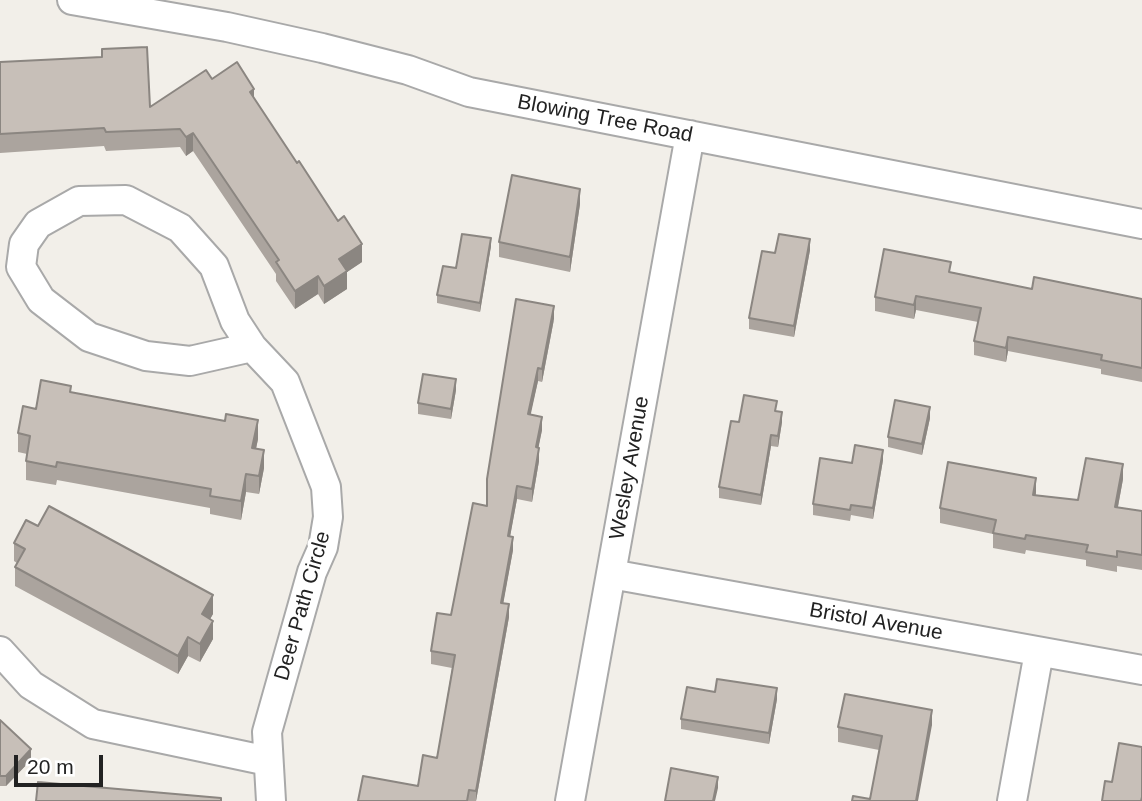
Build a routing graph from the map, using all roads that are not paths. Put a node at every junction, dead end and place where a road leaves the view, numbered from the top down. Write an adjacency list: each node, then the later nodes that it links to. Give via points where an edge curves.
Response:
1 (72, 0): 2 (street, Blowing Tree Road, via 227,27 408,70 469,92)
2 (690, 135): 3 (street, Blowing Tree Road); 5 (street, Wesley Avenue)
3 (1142, 224)
4 (252, 346): 4 (street, Deer Path Circle, via 235,321 214,266 180,228 126,200 79,201 38,224 24,244 21,267 41,300 89,337 146,356 190,361); 9 (street, Deer Path Circle, via 285,382 326,488 328,517 267,732)
5 (611, 574): 7 (street, Bristol Avenue); 11 (street, Wesley Avenue)
6 (0, 651): 9 (street, via 31,685 93,724)
7 (1040, 652): 8 (street, Bristol Avenue); 12 (street)
8 (1142, 670)
9 (268, 761): 10 (street, Deer Path Circle)
10 (271, 801)
11 (570, 801)
12 (1013, 801)

